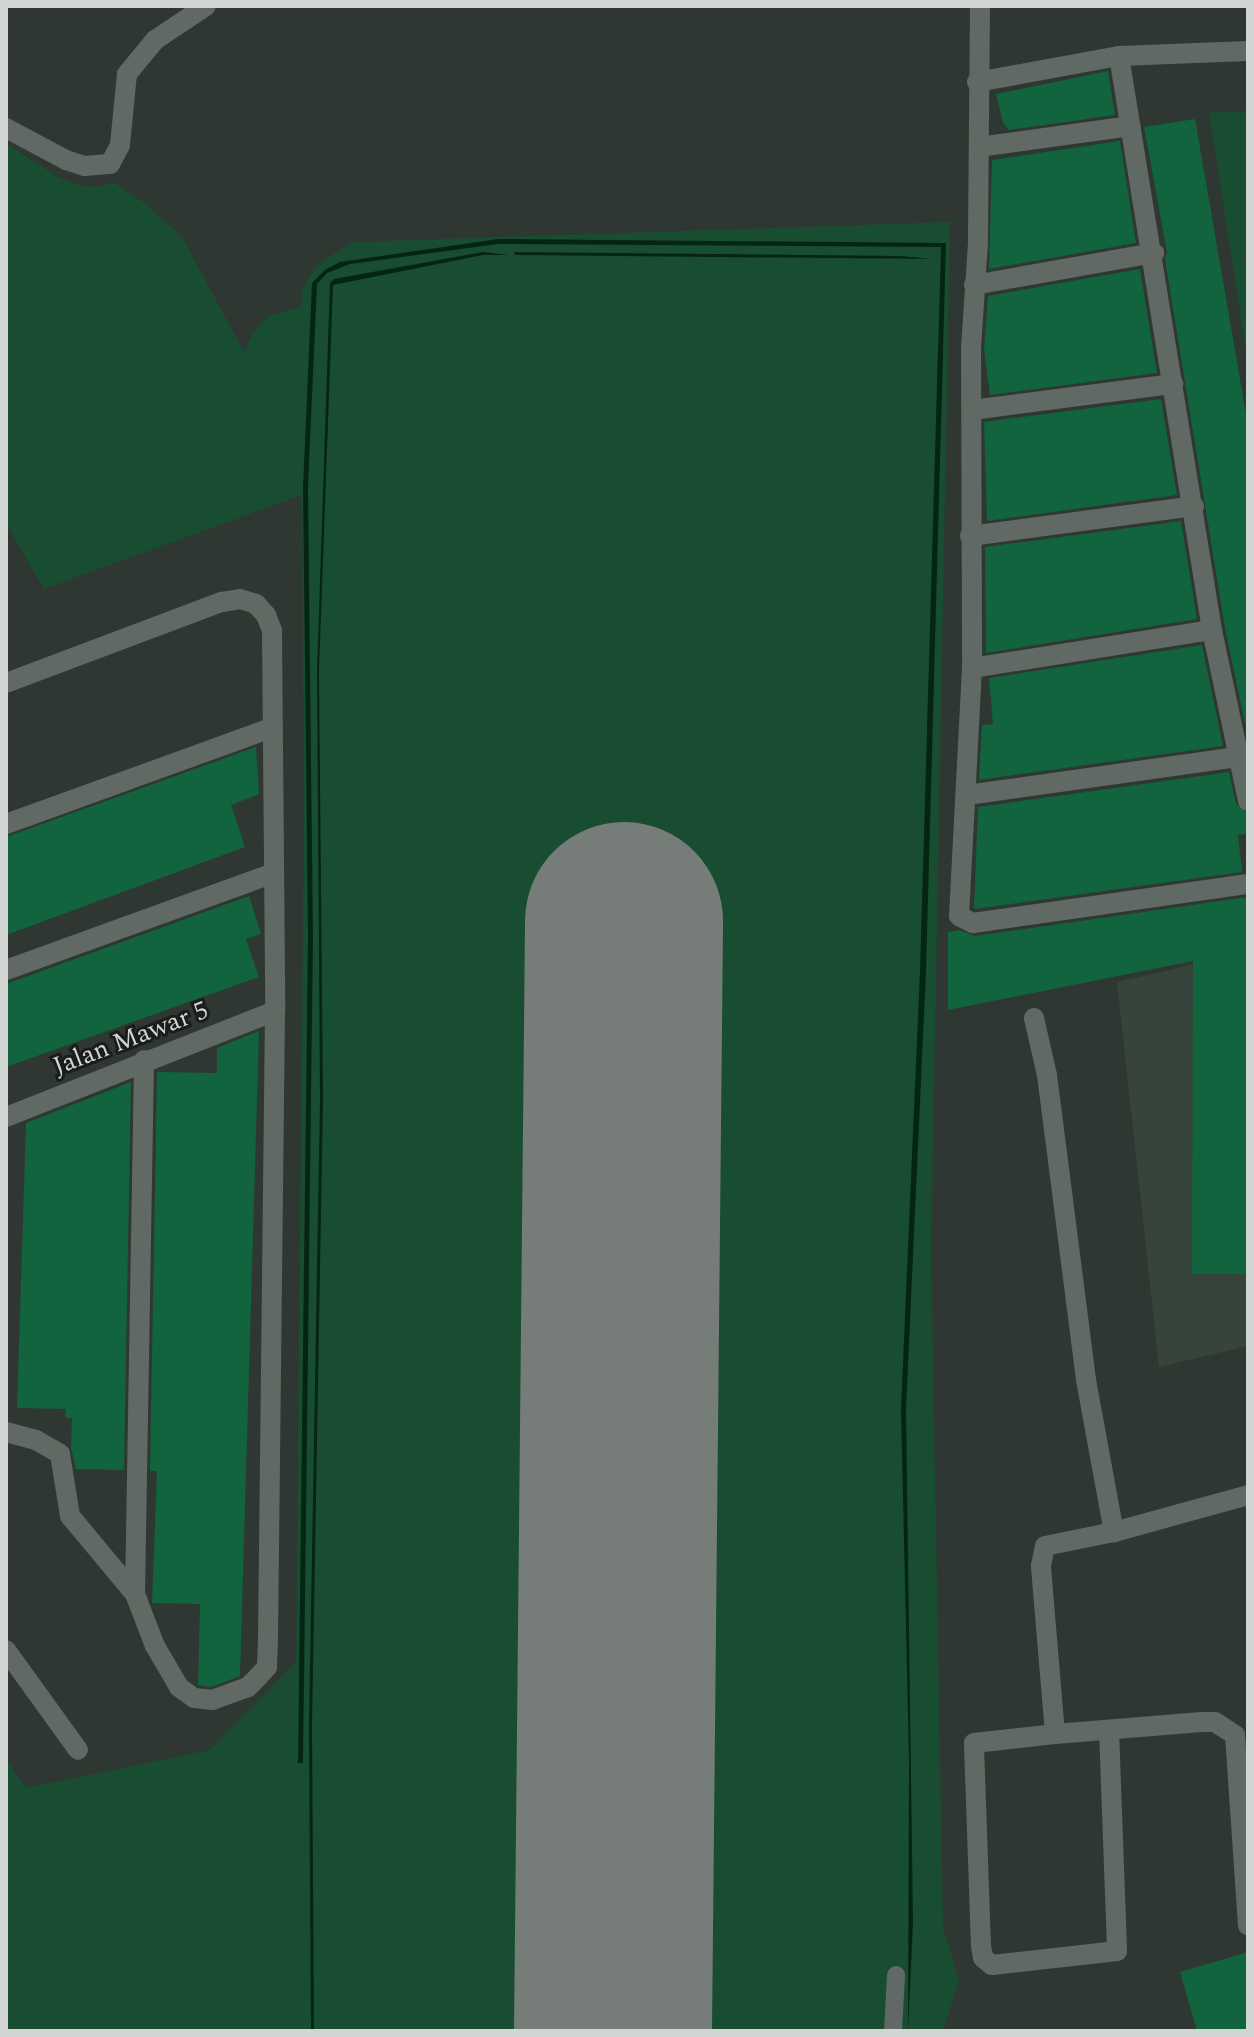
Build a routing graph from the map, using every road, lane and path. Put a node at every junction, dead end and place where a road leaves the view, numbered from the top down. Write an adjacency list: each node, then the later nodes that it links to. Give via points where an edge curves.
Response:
1 (206, 6): 7 (street, via 155,40 127,74 120,145 110,164 85,166 66,160)
2 (980, 6): 5 (street)
3 (1248, 51): 4 (street)
4 (1119, 56): 5 (street); 6 (street)
5 (977, 82): 8 (street)
6 (1131, 126): 8 (street); 9 (street)
7 (6, 128)
8 (979, 147): 10 (street)
9 (1154, 253): 10 (street); 11 (street)
10 (974, 285): 12 (street)
11 (1173, 384): 12 (street); 13 (street)
12 (972, 410): 14 (street)
13 (1194, 506): 14 (street); 15 (street)
14 (970, 536): 16 (street)
15 (1212, 630): 16 (street); 19 (street)
16 (972, 668): 20 (street)
17 (6, 683): 18 (street, via 240,599 256,604 272,631)
18 (271, 728): 22 (street); 23 (street)
19 (1239, 757): 20 (street); 21 (street)
20 (967, 795): 24 (street, via 958,904 959,916 973,923)
21 (1248, 801)
22 (6, 824)
23 (274, 873): 25 (street); 26 (street)
24 (1248, 884)
25 (6, 970)
26 (275, 1011): 28 (street, Jalan Mawar 5); 33 (street, via 267,1667 232,1695 194,1698 179,1687)
27 (1034, 1018): 32 (street, via 1047,1075 1086,1380)
28 (144, 1060): 29 (street, Jalan Mawar 5); 33 (street)
29 (6, 1117)
30 (6, 1432): 33 (street, via 60,1454 70,1516)
31 (1248, 1495): 32 (street)
32 (1114, 1532): 36 (street, via 1045,1546 1041,1554)
33 (135, 1594)
34 (6, 1650): 37 (street)
35 (1109, 1730): 36 (street); 36 (street, via 1117,1951 992,1965 983,1958 981,1946 974,1743); 38 (street, via 1215,1722 1235,1735)
36 (1055, 1734)
37 (78, 1750)
38 (1248, 1926)
39 (896, 1975): 40 (lane)
40 (893, 2031)

